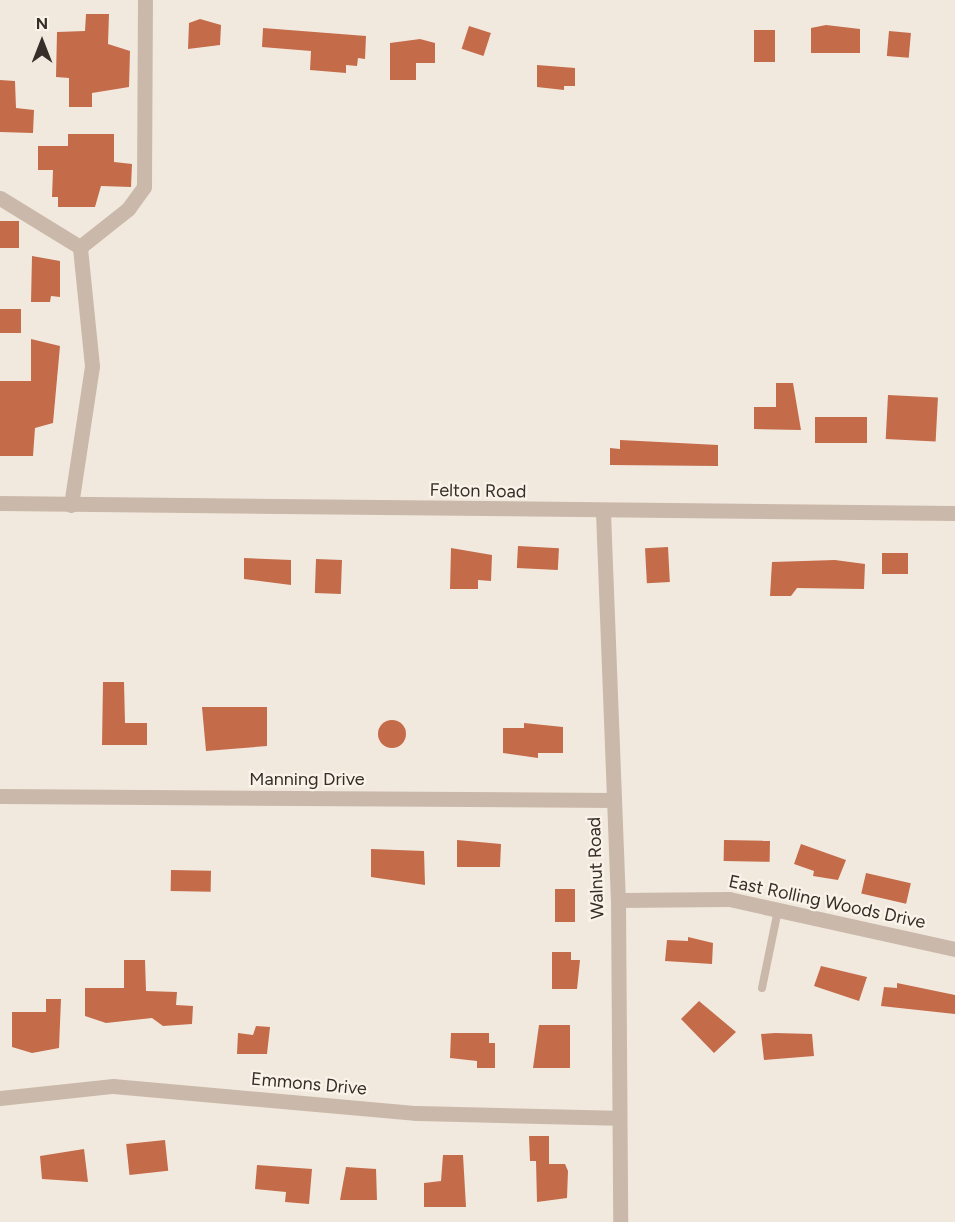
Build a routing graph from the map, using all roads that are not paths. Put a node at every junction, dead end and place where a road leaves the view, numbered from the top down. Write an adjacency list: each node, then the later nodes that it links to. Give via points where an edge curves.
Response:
1 (145, 0): 3 (street, via 144,187 128,209)
2 (0, 198): 3 (street)
3 (80, 247): 5 (street, via 92,366)
4 (0, 503): 5 (street, Felton Road)
5 (71, 505): 6 (street, Felton Road)
6 (603, 512): 7 (street, Felton Road); 9 (street, Walnut Road)
7 (955, 513)
8 (0, 796): 9 (street, Manning Drive)
9 (614, 800): 10 (street, Walnut Road)
10 (618, 900): 11 (street, East Rolling Woods Drive, via 729,899); 15 (street, Walnut Road)
11 (778, 910): 12 (street, East Rolling Woods Drive); 13 (lane)
12 (955, 949)
13 (762, 988)
14 (0, 1098): 15 (street, Emmons Drive, via 113,1086 417,1113)
15 (616, 1118): 16 (street, Walnut Road)
16 (620, 1222)

